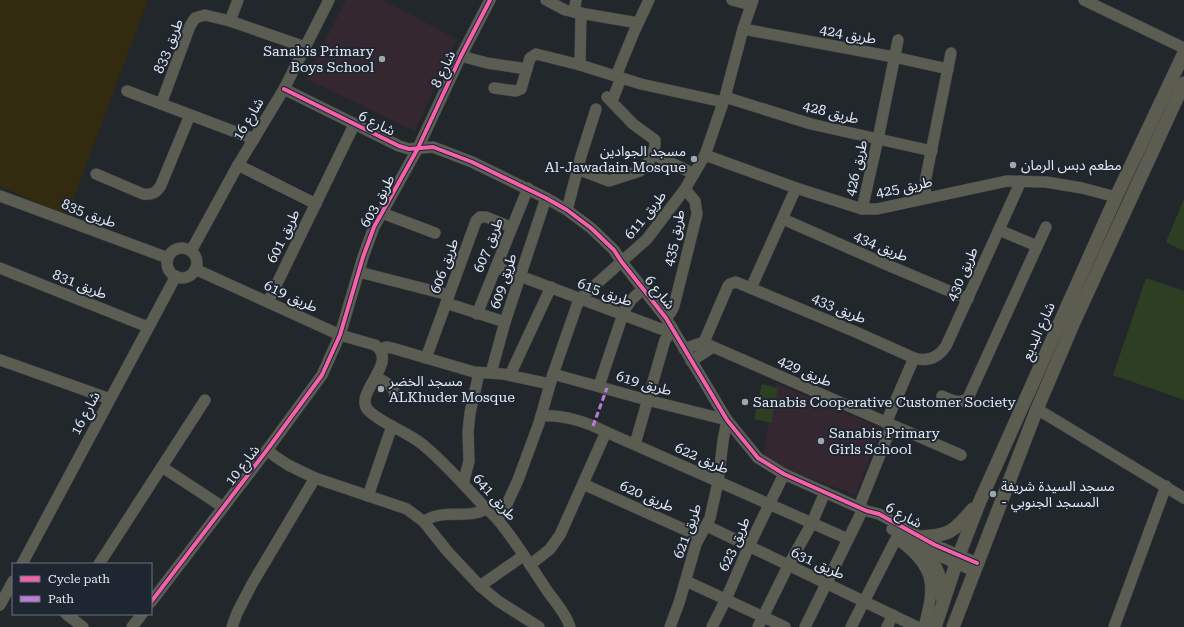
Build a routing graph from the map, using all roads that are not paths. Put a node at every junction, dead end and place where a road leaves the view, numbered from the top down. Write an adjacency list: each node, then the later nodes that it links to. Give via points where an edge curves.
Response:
1 (238, 0): 11 (street)
2 (329, 0): 15 (street, شارع 16)
3 (490, 0): 19 (street, شارع 8)
4 (546, 0): 10 (street)
5 (576, 0): 10 (street)
6 (649, 0): 12 (street)
7 (732, 0): 9 (street)
8 (1084, 0): 16 (street)
9 (752, 2): 13 (street, طريق 611)
10 (577, 13): 12 (street); 21 (street)
11 (230, 21): 15 (street, طريق 833); 30 (street, طريق 833, via 204,15 195,18)
12 (638, 23): 24 (street)
13 (743, 29): 20 (street, طريق 424); 29 (street, طريق 611)
14 (898, 40): 20 (street, طريق 426)
15 (306, 47): 26 (street, شارع 16)
16 (1184, 48)
17 (951, 53): 23 (street)
18 (1184, 53): 49 (main road, شارع البديع)
19 (461, 56): 22 (street); 36 (street, شارع 8)
20 (894, 57): 23 (street, طريق 424); 35 (street, طريق 426)
21 (580, 65): 22 (street, طريق 428, via 536,54 531,56); 24 (street, طريق 428)
22 (527, 69): 27 (street, via 520,90)
23 (948, 69): 37 (street)
24 (618, 77): 29 (street, طريق 428, via 641,84); 38 (street, via 609,99 633,124 655,140)
25 (1183, 85): 101 (main road, شارع البديع, via 1074,322)
26 (284, 88): 33 (street, شارع 6); 34 (street, شارع 16)
27 (494, 88)
28 (126, 91): 30 (street)
29 (724, 99): 35 (street, طريق 428); 39 (street, طريق 611)
30 (161, 104): 32 (street)
31 (596, 109): 41 (street)
32 (190, 115): 34 (street); 42 (street, via 161,185 154,193 143,194)
33 (354, 124): 36 (street, شارع 6, via 399,146); 52 (street, طريق 601)
34 (254, 139): 40 (street, شارع 16)
35 (878, 140): 37 (street, طريق 428); 53 (street, طريق 426)
36 (418, 148): 45 (street, شارع 6, via 433,147); 55 (street, طريق 603)
37 (932, 151): 51 (street, via 925,182)
38 (653, 154): 41 (street, via 640,171 609,181); 43 (street)
39 (705, 155): 43 (street, طريق 611); 46 (street, طريق 425)
40 (238, 165): 52 (street, طريق 601); 62 (street, شارع 16)
41 (577, 169): 54 (street)
42 (96, 174)
43 (694, 174): 47 (street, طريق 611)
44 (1021, 181): 49 (street, طريق 425, via 1082,188); 51 (street, طريق 425, via 1000,182); 59 (street, طريق 430)
45 (528, 188): 50 (street, شارع 6); 57 (street, طريق 607)
46 (796, 188): 53 (street, طريق 425); 56 (street)
47 (685, 189): 64 (street, طريق 611, via 647,239); 81 (street, طريق 435, via 695,201 697,214)
48 (0, 196): 63 (street, طريق 835)
49 (1116, 197): 120 (main road, شارع البديع)
50 (546, 198): 54 (street, شارع 6); 70 (street, طريق 609)
51 (926, 198): 53 (street, طريق 425, via 877,209)
52 (316, 204): 77 (street, طريق 601)
53 (862, 209)
54 (567, 210): 64 (street, شارع 6, via 608,244)
55 (382, 213): 60 (street); 68 (street, طريق 603, via 368,242)
56 (783, 219): 72 (street); 76 (street, طريق 434)
57 (512, 227): 65 (street, طريق 607); 74 (street, طريق 606, via 486,217 480,217 476,221)
58 (1046, 227): 61 (street)
59 (999, 230): 61 (street); 76 (street, طريق 430)
60 (436, 233)
61 (1037, 246): 96 (street, via 968,398 958,402)
62 (191, 251): 63 (street, via 177,249); 67 (street, via 197,261)
63 (168, 258): 69 (street, via 168,267)
64 (621, 261): 73 (street, شارع 6); 75 (street, طريق 611)
65 (496, 267): 70 (street, طريق 615); 78 (street, طريق 607)
66 (0, 268): 82 (street, طريق 831)
67 (195, 269): 69 (street, via 189,276); 77 (street, طريق 619)
68 (358, 272): 74 (street); 83 (street, طريق 603)
69 (176, 276): 82 (street, شارع 16)
70 (520, 276): 71 (street, طريق 615); 80 (street, طريق 609)
71 (551, 287): 75 (street, طريق 615); 92 (street)
72 (751, 288): 84 (street, طريق 433, via 736,282 728,286); 88 (street, طريق 433)
73 (643, 289): 79 (street, via 628,304); 81 (street, شارع 6)
74 (448, 299): 78 (street); 87 (street, طريق 606)
75 (580, 299): 79 (street, طريق 615); 94 (street, طريق 611, via 574,310)
76 (968, 299): 88 (street, طريق 430, via 943,350 932,358)
77 (268, 302): 83 (street, طريق 619)
78 (477, 314): 80 (street)
79 (623, 315): 81 (street, طريق 615, via 661,329 666,329); 95 (street)
80 (505, 322): 91 (street, طريق 609)
81 (670, 324): 86 (street, شارع 6); 100 (street, طريق 435)
82 (148, 327): 98 (street, شارع 16)
83 (340, 335): 85 (street, طريق 619); 108 (street, شارع 10, via 322,375)
84 (709, 344): 86 (street); 90 (street); 105 (street, طريق 429)
85 (378, 348): 87 (street, طريق 619, via 389,347); 93 (street, via 383,360)
86 (684, 349): 90 (street, شارع 6)
87 (426, 358): 91 (street, طريق 619)
88 (914, 358): 105 (street)
89 (0, 360): 98 (street)
90 (691, 361): 103 (street, شارع 6)
91 (485, 373): 92 (street, طريق 619); 114 (street, طريق 609, via 470,413 468,461)
92 (510, 375): 94 (street, طريق 619)
93 (376, 377): 97 (street, via 394,389); 104 (street, طريق 641, via 364,402 370,412)
94 (552, 379): 95 (street, طريق 619); 102 (street, طريق 611)
95 (599, 386): 100 (street, طريق 619)
96 (942, 396)
97 (395, 398)
98 (110, 399): 136 (street, شارع 16)
99 (205, 400): 110 (street)
100 (647, 400): 103 (street, طريق 619); 107 (street, طريق 435)
101 (1037, 409): 116 (street); 140 (main road, شارع البديع)
102 (541, 416): 106 (street, طريق 622, via 556,416 586,423); 125 (street, طريق 611, via 510,498 503,512)
103 (728, 420): 111 (street, شارع 6, via 758,458); 113 (street, طريق 621)
104 (389, 424): 114 (street, طريق 641, via 423,444); 118 (street)
105 (889, 424): 109 (street, طريق 429); 124 (street)
106 (606, 432): 107 (street, طريق 622); 115 (street)
107 (635, 444): 113 (street, طريق 622)
108 (267, 450): 112 (street, شارع 10, via 288,465); 122 (street, شارع 10)
109 (961, 455)
110 (162, 467): 122 (street); 137 (street)
111 (784, 474): 117 (street, شارع 6); 121 (street, طريق 623)
112 (315, 478): 118 (street, شارع 10); 156 (street, via 252,584)
113 (718, 482): 121 (street, طريق 622); 128 (street, طريق 621)
114 (463, 484): 123 (street, طريق 641)
115 (583, 484): 129 (street, طريق 620); 138 (street, via 557,540)
116 (1166, 486): 119 (street); 169 (street)
117 (825, 492): 124 (street, شارع 6); 127 (street)
118 (368, 496): 126 (street, شارع 10, via 407,509)
119 (1184, 498)
120 (980, 501): 132 (main road, via 950,532); 135 (main road, شارع البديع)
121 (769, 503): 127 (street, طريق 622); 133 (street, طريق 623)
122 (223, 507): 146 (street, شارع 10)
123 (486, 509): 125 (street, طريق 641); 126 (street, via 476,513 433,517)
124 (863, 509): 130 (street, شارع 6); 131 (street); 132 (street, شارع 6, via 879,514)
125 (496, 518): 134 (street, طريق 641)
126 (424, 522): 144 (street, شارع 10)
127 (812, 523): 131 (street, طريق 622); 139 (street)
128 (707, 526): 129 (street, طريق 621); 133 (street, طريق 631)
129 (699, 536): 141 (street, طريق 621)
130 (898, 536): 132 (street, شارع 6); 147 (street); 166 (street, via 920,558 930,579 931,598)
131 (848, 539): 143 (street)
132 (917, 540): 135 (street, شارع 6); 149 (main road, via 939,573)
133 (749, 546): 139 (street, طريق 631); 145 (street, طريق 623)
134 (523, 556): 138 (street, طريق 641); 144 (street)
135 (957, 559): 140 (street, شارع 6); 149 (main road, شارع البديع)
136 (23, 563)
137 (100, 563)
138 (530, 565): 158 (street, طريق 641)
139 (788, 566): 143 (street, طريق 631); 153 (street)
140 (976, 567): 168 (main road, شارع البديع)
141 (686, 581): 145 (street); 159 (street, طريق 621)
142 (12, 583): 148 (street)
143 (825, 584): 147 (street, طريق 631); 162 (street)
144 (480, 586): 157 (street, شارع 10, via 498,601)
145 (726, 599): 153 (street); 160 (street, طريق 623)
146 (152, 601)
147 (864, 601): 152 (street, طريق 631); 163 (street)
148 (0, 605)
149 (942, 606): 167 (main road, شارع البديع)
150 (67, 615): 154 (street)
151 (141, 615): 155 (street)
152 (893, 615): 164 (street); 165 (street, طريق 631)
153 (761, 622): 161 (street)
154 (83, 627)
155 (132, 627)
156 (232, 627)
157 (539, 627)
158 (570, 627)
159 (670, 627)
160 (712, 627)
161 (785, 627)
162 (805, 627)
163 (852, 627)
164 (887, 627)
165 (917, 627)
166 (924, 627)
167 (935, 627)
168 (953, 627)
169 (1114, 627)

